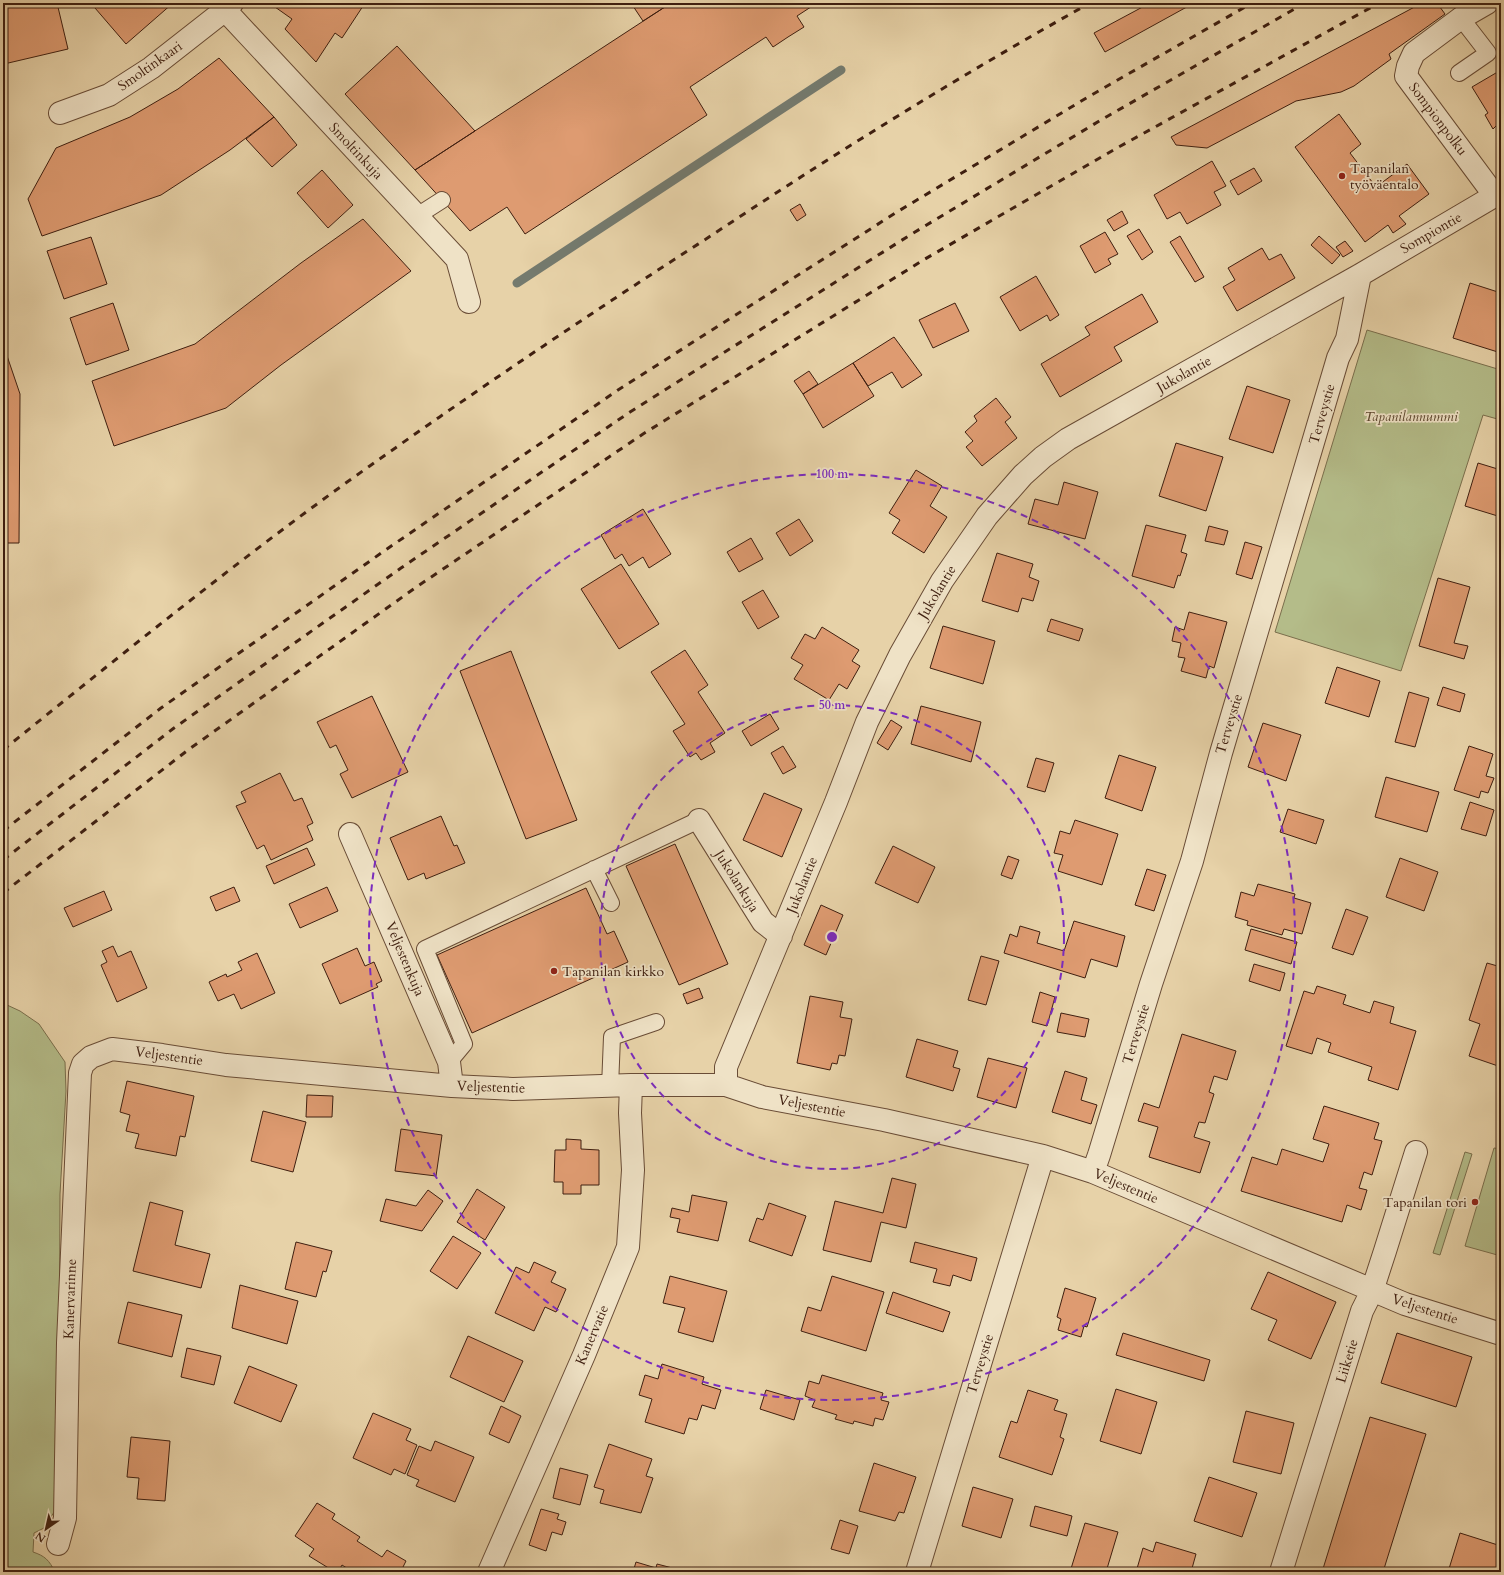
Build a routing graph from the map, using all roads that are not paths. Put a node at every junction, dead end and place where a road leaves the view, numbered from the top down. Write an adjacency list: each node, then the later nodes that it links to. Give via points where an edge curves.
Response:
1 (1487, 3): 3 (street, Sompionpolku)
2 (229, 7): 5 (street, Smoltinkaari, via 151,68 121,87 108,95); 8 (street, Smoltinkuja)
3 (1461, 18): 4 (lane, via 1488,53); 6 (street, Sompionpolku, via 1414,53 1406,76)
4 (1459, 73)
5 (60, 114)
6 (1498, 194): 9 (street, Sompiontie)
7 (442, 200): 8 (lane)
8 (417, 216): 10 (street, Smoltinkuja, via 457,259)
9 (1360, 274): 15 (street, Jukolantie, via 1068,440 1023,474 1005,494 942,581 900,655 867,722); 25 (street, Terveystie, via 1347,339 1338,358 1221,753 1192,862)
10 (469, 302)
11 (700, 820): 13 (lane); 15 (street, Jukolankuja, via 763,922)
12 (350, 834): 18 (street, Veljestenkuja)
13 (594, 869): 14 (lane); 18 (lane, via 425,949 464,1044)
14 (611, 903)
15 (781, 936): 20 (street, Jukolantie, via 726,1067)
16 (656, 1022): 22 (lane, via 612,1037)
17 (91, 1057): 21 (street, Veljestentie, via 112,1049 226,1065); 28 (street, Kanervarinne, via 83,1064 80,1073 68,1342 65,1518)
18 (449, 1062): 21 (street, Veljestenkuja)
19 (631, 1085): 20 (street, Veljestentie); 22 (street, Veljestentie); 29 (street, Kanervatie, via 633,1170 628,1247 584,1355)
20 (726, 1085): 24 (street, Veljestentie, via 762,1097 884,1120)
21 (452, 1086): 22 (street, Veljestentie, via 513,1089)
22 (610, 1087)
23 (1416, 1152): 26 (street, Liiketie)
24 (1043, 1156): 25 (street, Veljestentie); 30 (street, Terveystie)
25 (1093, 1172): 26 (street, Veljestentie)
26 (1372, 1291): 27 (street, Veljestentie); 31 (street, Liiketie, via 1362,1311)
27 (1501, 1334)
28 (58, 1544)
29 (489, 1572)
30 (917, 1572)
31 (1281, 1572)

